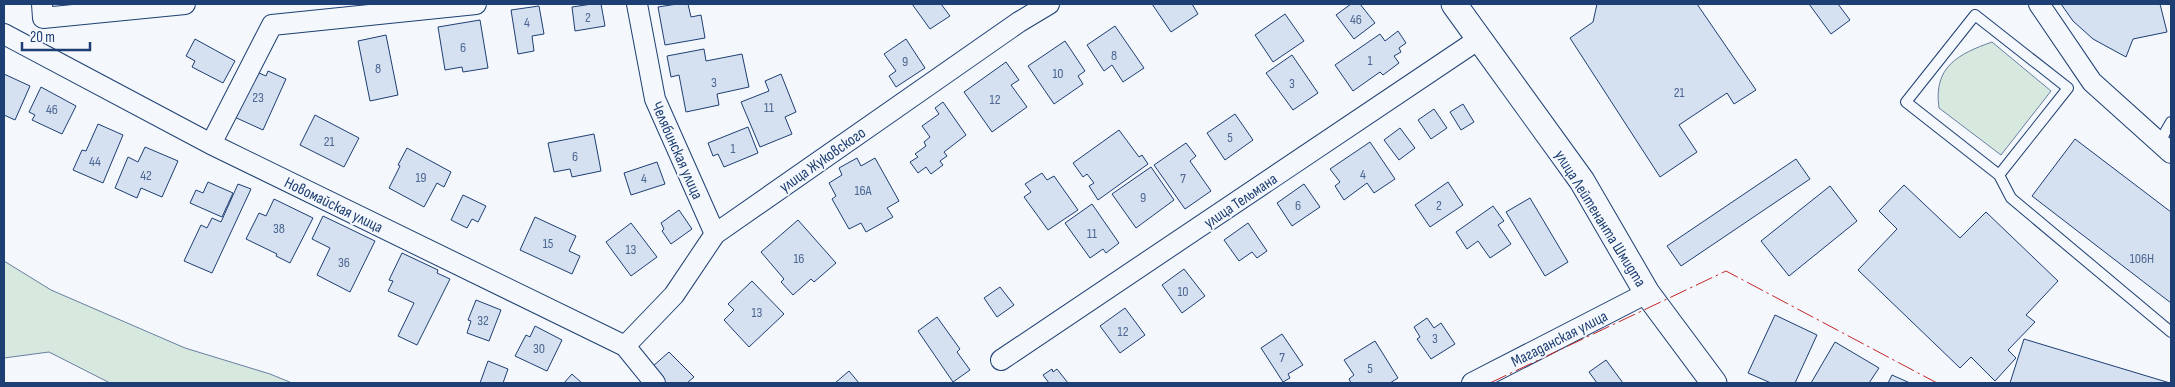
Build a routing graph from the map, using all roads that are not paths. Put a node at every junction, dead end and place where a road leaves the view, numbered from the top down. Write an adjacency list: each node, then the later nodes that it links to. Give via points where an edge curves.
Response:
1 (42, 4): 2 (street, via 44,18)
2 (185, 4)
3 (476, 4): 12 (street, via 272,25)
4 (637, 4): 15 (street, Челябинская улица, via 655,99)
5 (1049, 4): 15 (street, улица Жуковского)
6 (1454, 4): 9 (street, улица Лейтенанта Шмидта)
7 (2038, 4): 10 (street)
8 (4, 34): 12 (street, Новомайская улица)
9 (1479, 40): 16 (street, улица Лейтенанта Шмидта, via 1582,181); 19 (street, улица Тельмана)
10 (2080, 85): 13 (street); 14 (lane); 14 (lane, via 1975,15 1906,102)
11 (2171, 122): 13 (lane)
12 (211, 144): 18 (street, Новомайская улица)
13 (2165, 148)
14 (1999, 176): 17 (lane, via 2010,198)
15 (715, 234): 18 (street, улица Жуковского, via 674,295)
16 (1647, 292): 21 (street, Магаданская улица); 22 (street, улица Лейтенанта Шмидта)
17 (2171, 332)
18 (625, 346): 20 (street, Новомайская улица)
19 (1001, 360)
20 (655, 383)
21 (1472, 383)
22 (1714, 383)

